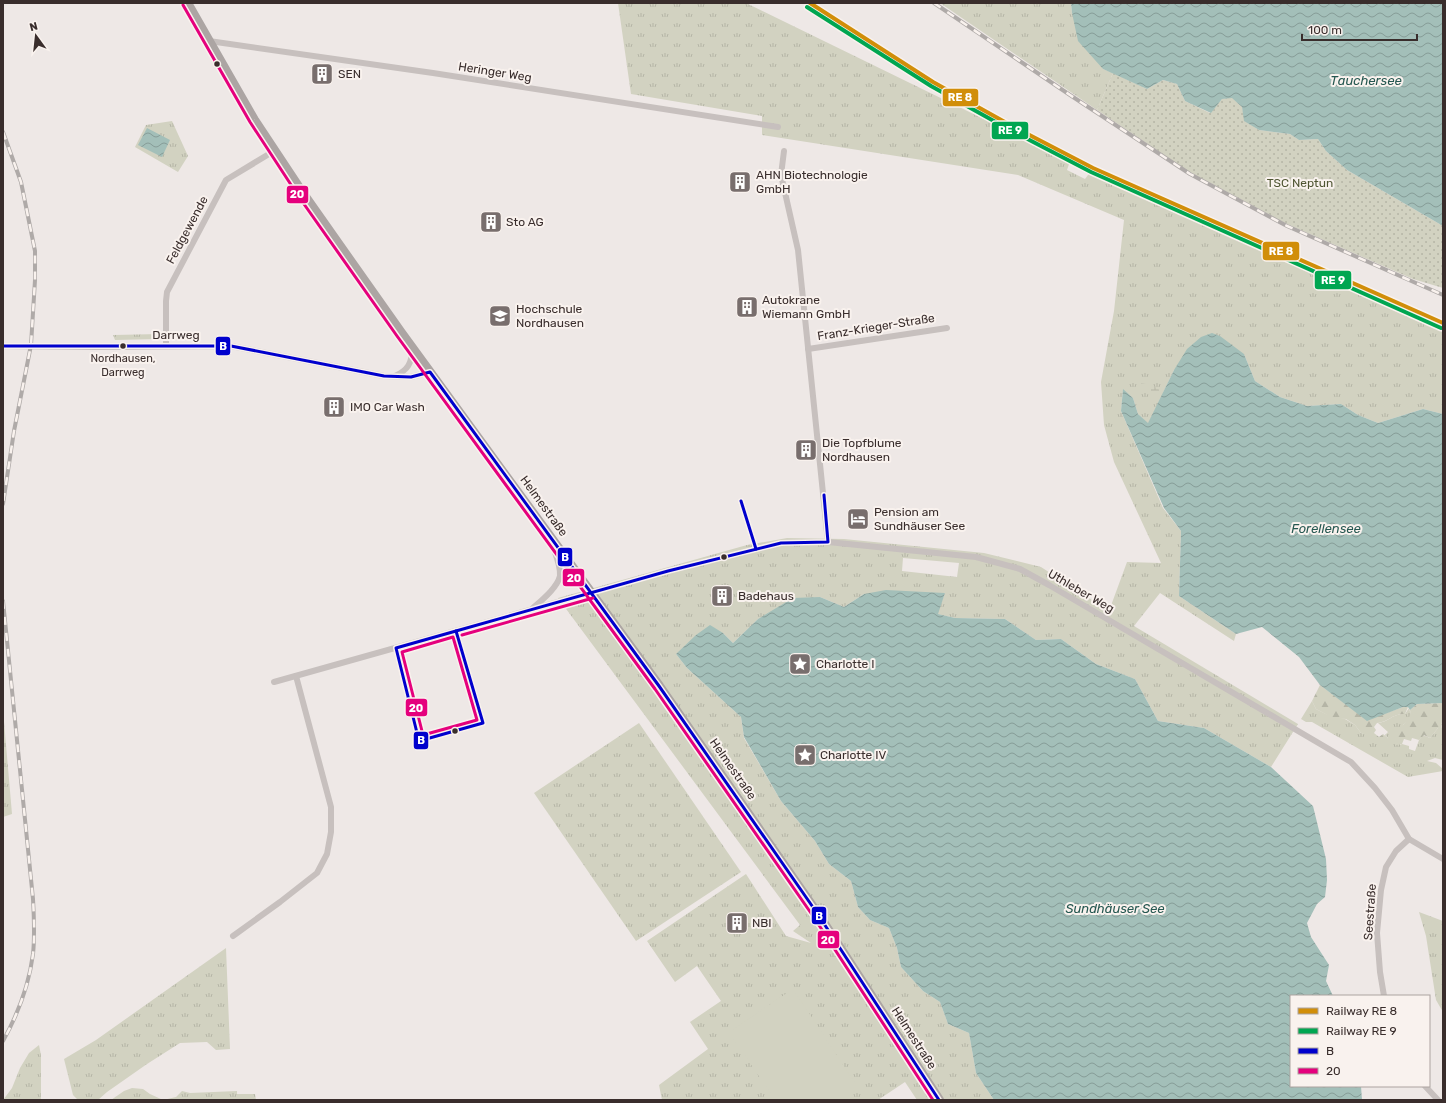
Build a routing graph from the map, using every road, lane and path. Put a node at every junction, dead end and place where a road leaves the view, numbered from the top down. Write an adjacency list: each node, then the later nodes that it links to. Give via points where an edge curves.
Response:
1 (187, 3): 2 (main road, Helmestraße)
2 (209, 41): 3 (street, Heringer Weg); 4 (main road, Helmestraße)
3 (778, 127)
4 (274, 151): 8 (street, Feldgewende, via 226,180 167,292); 9 (main road, Helmestraße)
5 (784, 151): 10 (street, via 781,175 798,250)
6 (947, 328): 10 (street, Franz-Krieger-Straße)
7 (3, 346): 8 (street, Darrweg)
8 (166, 346): 12 (street, Darrweg, via 231,346)
9 (412, 348): 11 (main road, Helmestraße); 12 (street, via 409,366)
10 (808, 349): 14 (street)
11 (430, 372): 12 (street, Darrweg, via 411,377); 13 (main road, Helmestraße)
12 (394, 377)
13 (551, 539): 15 (main road, Helmestraße); 16 (street, via 560,576 551,592)
14 (828, 542): 15 (street, Uthleber Weg, via 781,543); 19 (street, Uthleber Weg, via 976,557 1020,568 1351,762 1392,810)
15 (592, 593): 16 (street, Uthleber Weg); 24 (main road, Helmestraße, via 817,914)
16 (532, 610): 17 (street, Uthleber Weg)
17 (296, 676): 18 (street, Uthleber Weg); 21 (street, via 331,807 331,832 327,854 317,873)
18 (274, 682)
19 (1409, 838): 20 (street); 22 (street, Seestraße, via 1396,851 1386,868 1381,890 1377,933)
20 (1443, 859)
21 (233, 936)
22 (1384, 995)
23 (1426, 1087): 25 (street)
24 (939, 1100)
25 (1438, 1100)

